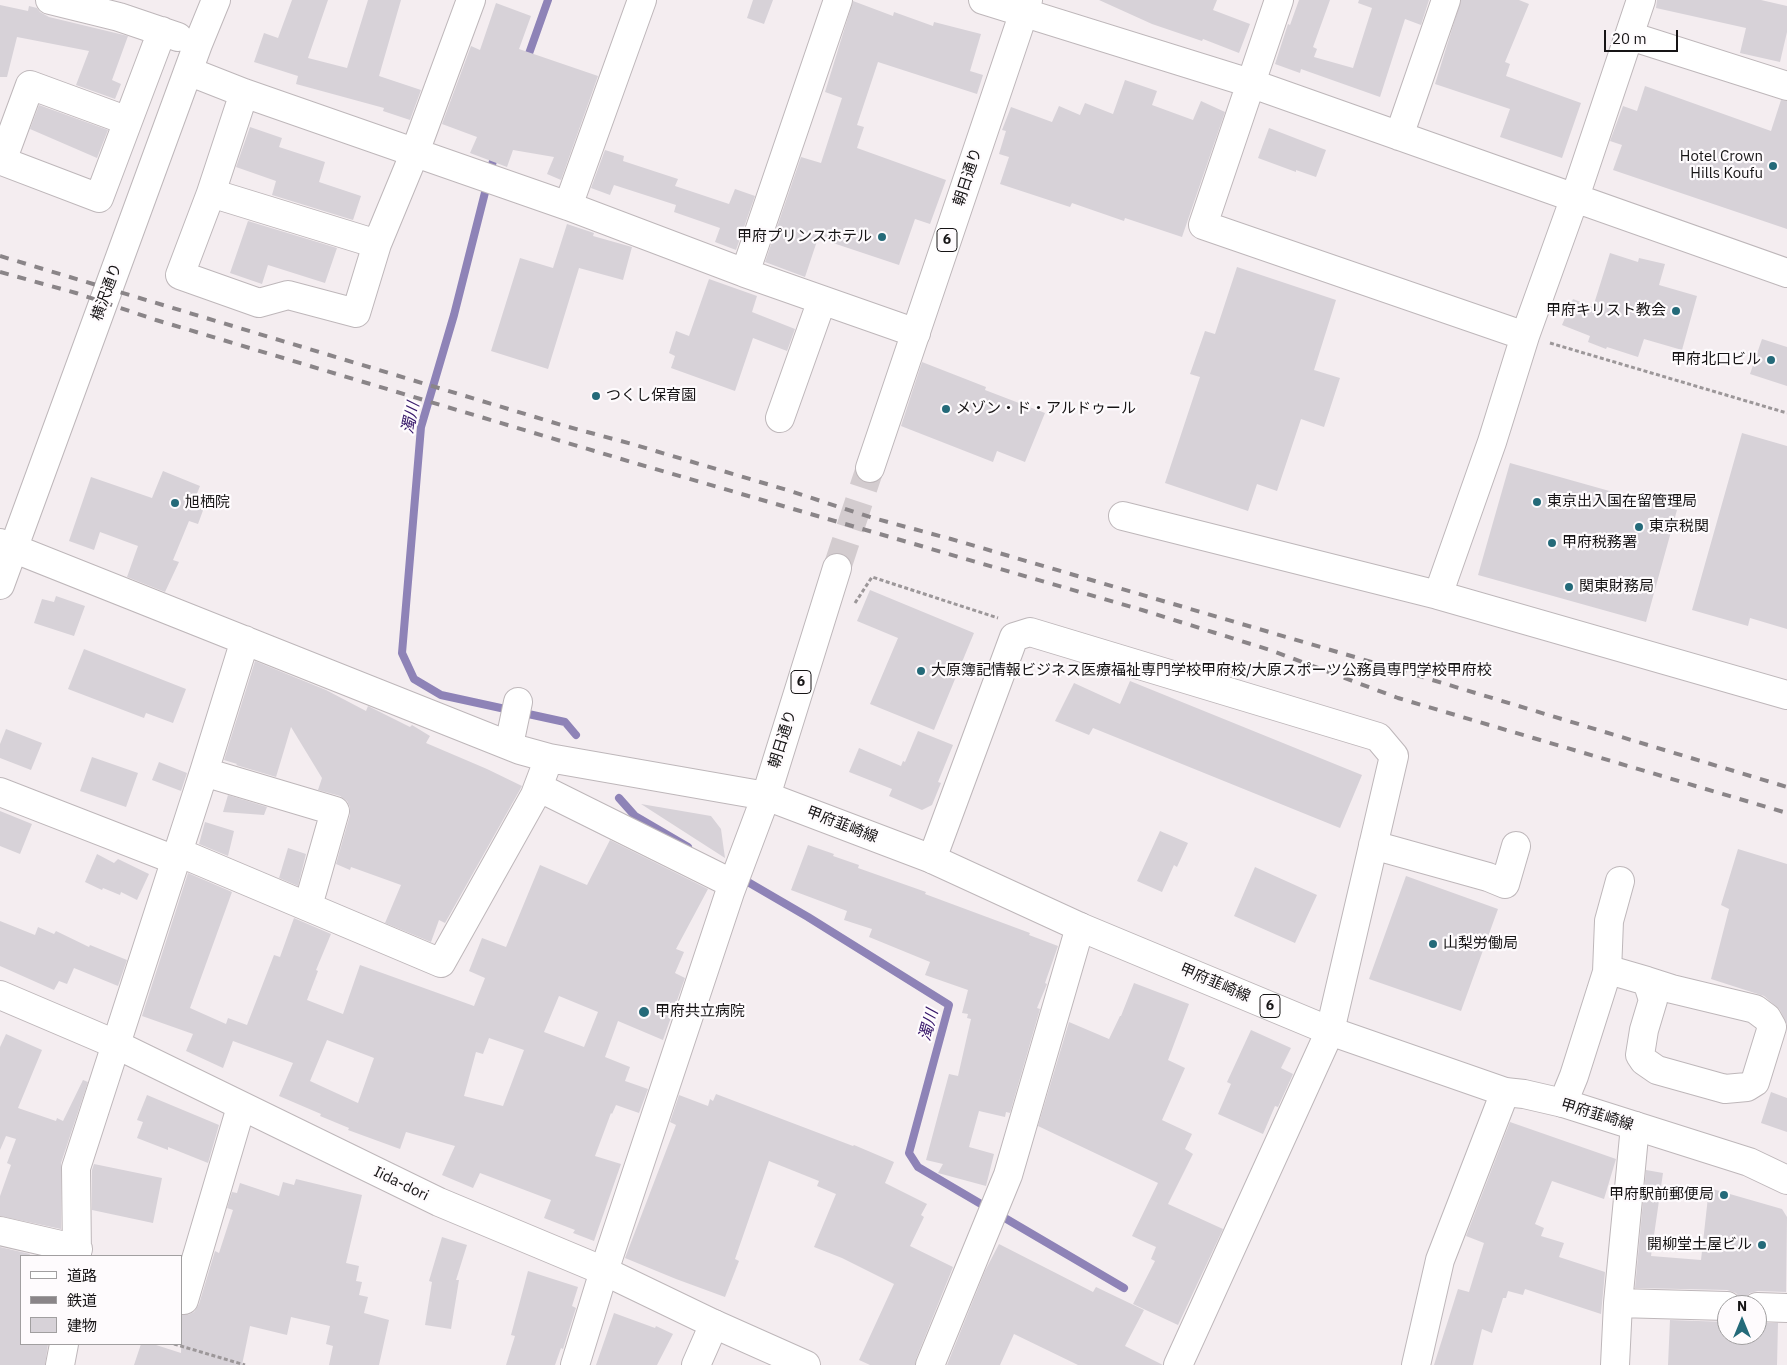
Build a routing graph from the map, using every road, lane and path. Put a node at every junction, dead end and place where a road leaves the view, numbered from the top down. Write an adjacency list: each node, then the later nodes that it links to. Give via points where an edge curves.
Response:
1 (50, 0): 11 (street)
2 (216, 0): 13 (street, 横沢通り)
3 (471, 0): 20 (street)
4 (642, 0): 23 (street)
5 (838, 0): 25 (street)
6 (983, 0): 10 (street)
7 (1279, 0): 15 (street)
8 (1446, 0): 19 (street)
9 (1641, 0): 12 (street)
10 (1026, 6): 15 (street); 28 (street, 朝日通り / 6)
11 (162, 31): 13 (street); 18 (street)
12 (1630, 36): 16 (street); 22 (street)
13 (198, 44): 14 (street, 横沢通り)
14 (188, 71): 17 (street); 34 (street, 横沢通り, via 82,359)
15 (1250, 83): 19 (street); 29 (street, via 1203,225)
16 (1787, 86)
17 (244, 92): 20 (street); 21 (street)
18 (128, 121): 18 (street, via 99,198 2,161 30,85)
19 (1399, 136): 22 (street)
20 (415, 152): 23 (street); 24 (street)
21 (211, 193): 24 (street); 24 (street, via 180,275 259,303 288,295 356,313)
22 (1575, 198): 26 (street); 29 (street)
23 (568, 206): 25 (street)
24 (377, 244)
25 (744, 273): 27 (street)
26 (1787, 274)
27 (822, 300): 28 (street); 31 (street)
28 (916, 332): 32 (street, 朝日通り / 6)
29 (1525, 336): 30 (path); 37 (street, via 1492,442)
30 (1787, 413)
31 (780, 418)
32 (870, 468)
33 (1123, 516): 37 (street)
34 (7, 545): 36 (street, 横沢通り); 40 (street, 甲府韮崎線)
35 (836, 568): 38 (street, 朝日通り / 6)
36 (0, 585)
37 (1438, 594): 41 (street)
38 (826, 597): 39 (path, via 854,606 872,578 1010,622); 46 (street, 朝日通り / 6)
39 (1014, 637): 47 (street, via 1030,632 1378,737 1394,756); 50 (street)
40 (245, 640): 42 (street, 甲府韮崎線, via 514,723); 43 (street)
41 (1787, 695)
42 (549, 758): 44 (street); 46 (street, 甲府韮崎線)
43 (204, 772): 49 (street); 53 (street, via 335,811)
44 (538, 787): 52 (street); 53 (street, via 441,963)
45 (0, 792): 49 (street)
46 (766, 796): 50 (street, 甲府韮崎線 / 6); 52 (street, 朝日通り)
47 (1373, 845): 48 (street, via 1505,884); 58 (street)
48 (1516, 846)
49 (176, 856): 53 (street); 59 (street)
50 (932, 859): 54 (street, 甲府韮崎線 / 6)
51 (1620, 881): 55 (street, via 1609,921)
52 (733, 884): 67 (street, 朝日通り)
53 (308, 906)
54 (1080, 927): 58 (street, 甲府韮崎線 / 6); 81 (street, via 1008,1175)
55 (1607, 972): 56 (street, via 1616,972); 61 (street)
56 (1657, 990): 56 (street, via 1755,1009 1767,1018 1772,1027 1771,1036 1755,1082 1747,1087 1725,1089 1657,1070 1644,1061 1640,1055 1644,1030)
57 (0, 995): 59 (street, Iida-dori)
58 (1330, 1031): 60 (street, 甲府韮崎線 / 6); 82 (street)
59 (115, 1044): 62 (street, Iida-dori); 66 (street, via 76,1168)
60 (1506, 1092): 61 (street, 甲府韮崎線 / 6); 83 (street, via 1440,1260)
61 (1562, 1104): 63 (street, 甲府韮崎線 / 6)
62 (241, 1107): 67 (street, Iida-dori, via 440,1202); 68 (street)
63 (1635, 1126): 64 (street, 甲府韮崎線 / 6, via 1749,1162); 69 (street)
64 (1787, 1180)
65 (0, 1230): 66 (street)
66 (77, 1253)
67 (604, 1272): 73 (street, Iida-dori); 78 (street, 朝日通り)
68 (184, 1300)
69 (1618, 1303): 70 (street); 84 (street)
70 (1717, 1306)
71 (1767, 1307): 72 (street)
72 (1787, 1308)
73 (714, 1324): 79 (street); 80 (street, Iida-dori)
74 (64, 1345): 76 (street)
75 (177, 1345): 77 (path)
76 (60, 1365)
77 (245, 1365)
78 (575, 1365)
79 (696, 1365)
80 (806, 1365)
81 (930, 1365)
82 (1178, 1365)
83 (1416, 1365)
84 (1615, 1365)

